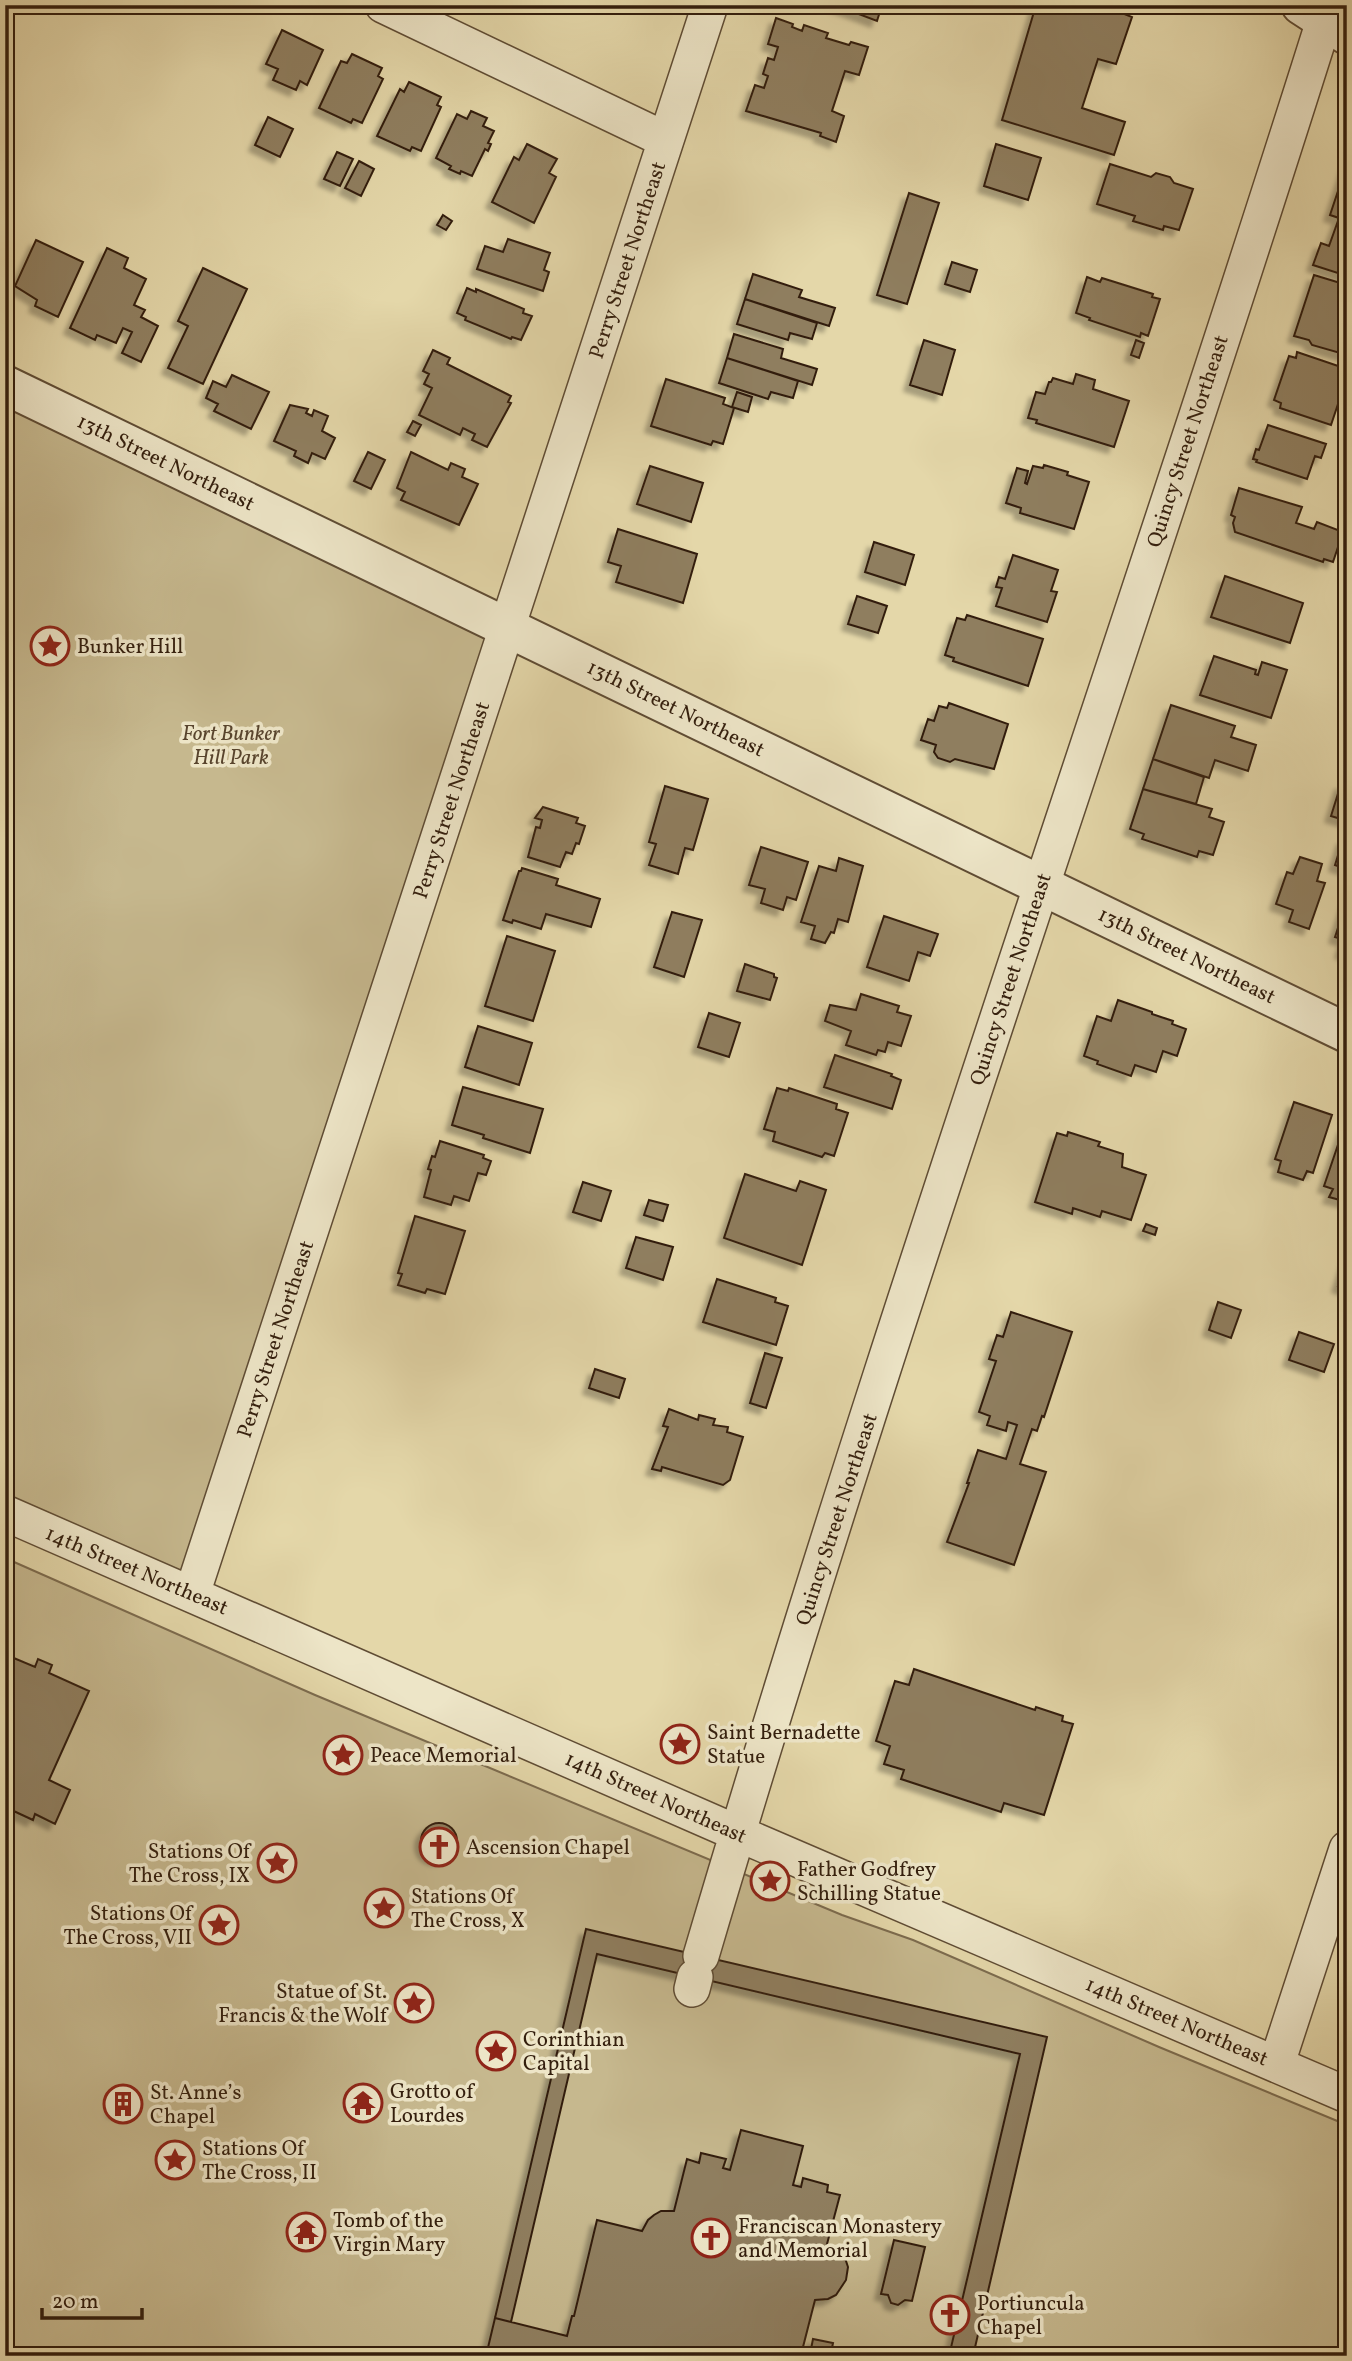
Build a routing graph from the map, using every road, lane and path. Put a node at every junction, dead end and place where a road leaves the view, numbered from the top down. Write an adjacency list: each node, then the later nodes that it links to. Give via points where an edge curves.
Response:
1 (383, 5): 4 (street)
2 (710, 5): 4 (street, Perry Street Northeast)
3 (1325, 17): 7 (street, Quincy Street Northeast)
4 (666, 140): 6 (street, Perry Street Northeast)
5 (5, 385): 6 (street, 13th Street Northeast)
6 (507, 628): 7 (street, 13th Street Northeast); 10 (street, Perry Street Northeast)
7 (1041, 885): 8 (street, 13th Street Northeast); 11 (street, Quincy Street Northeast)
8 (1347, 1033)
9 (5, 1513): 10 (street, 14th Street Northeast)
10 (192, 1594): 11 (street, 14th Street Northeast)
11 (737, 1833): 13 (street, Quincy Street Northeast); 14 (street, 14th Street Northeast)
12 (1347, 1849): 14 (street)
13 (696, 1974)
14 (1277, 2063): 15 (street, 14th Street Northeast)
15 (1347, 2095)

